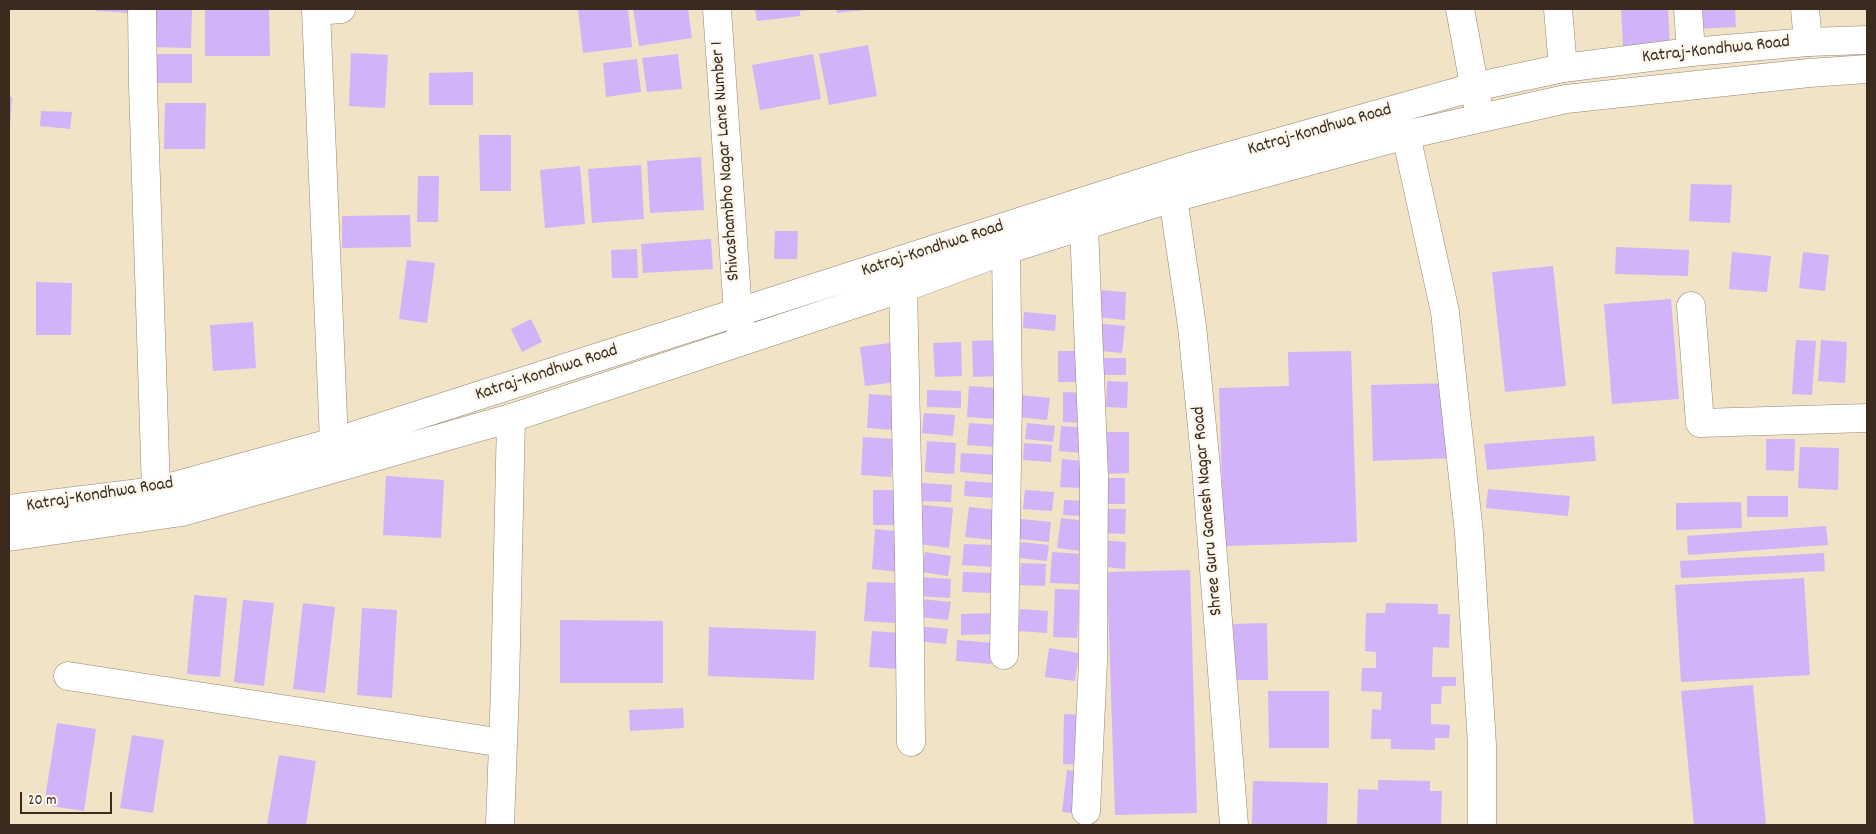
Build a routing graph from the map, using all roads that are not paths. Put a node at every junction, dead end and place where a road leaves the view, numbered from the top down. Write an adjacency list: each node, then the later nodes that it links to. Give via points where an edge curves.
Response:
1 (142, 9): 26 (main road)
2 (324, 9): 25 (main road)
3 (717, 9): 21 (main road, Shivashambho Nagar Lane Number 1)
4 (1460, 9): 13 (main road)
5 (1558, 9): 11 (main road)
6 (1688, 9): 10 (main road)
7 (1805, 9): 9 (main road)
8 (1867, 40): 9 (main road, Katraj-Kondhwa Road)
9 (1808, 42): 10 (main road, Katraj-Kondhwa Road)
10 (1691, 52): 11 (main road, Katraj-Kondhwa Road)
11 (1563, 68): 13 (main road, Katraj-Kondhwa Road)
12 (1867, 69): 14 (main road, Katraj-Kondhwa Road, via 1566,99)
13 (1474, 87): 14 (main road); 21 (main road, Katraj-Kondhwa Road, via 1187,168)
14 (1480, 117): 15 (main road, Katraj-Kondhwa Road)
15 (1406, 135): 16 (main road, Katraj-Kondhwa Road); 36 (main road, via 1445,312 1469,533 1482,744)
16 (1173, 198): 17 (main road, Katraj-Kondhwa Road); 35 (main road, Shree Guru Ganesh Nagar Road, via 1192,326 1206,467)
17 (1084, 226): 18 (main road, Katraj-Kondhwa Road); 33 (main road, via 1094,476 1093,662)
18 (1006, 250): 19 (main road, Katraj-Kondhwa Road); 29 (main road, via 1008,396)
19 (903, 288): 22 (main road, Katraj-Kondhwa Road); 31 (main road)
20 (1691, 306): 24 (main road, via 1700,423)
21 (738, 312): 22 (main road, Shivashambho Nagar Lane Number 1); 25 (main road, Katraj-Kondhwa Road)
22 (742, 342): 23 (main road, Katraj-Kondhwa Road)
23 (511, 418): 28 (main road, Katraj-Kondhwa Road, via 182,512); 32 (main road)
24 (1867, 418)
25 (334, 442): 26 (main road, Katraj-Kondhwa Road)
26 (156, 491): 27 (main road, Katraj-Kondhwa Road)
27 (9, 509)
28 (9, 537)
29 (1004, 655)
30 (68, 676): 32 (main road)
31 (911, 742)
32 (503, 743): 34 (main road)
33 (1086, 811)
34 (500, 825)
35 (1234, 825)
36 (1482, 825)

